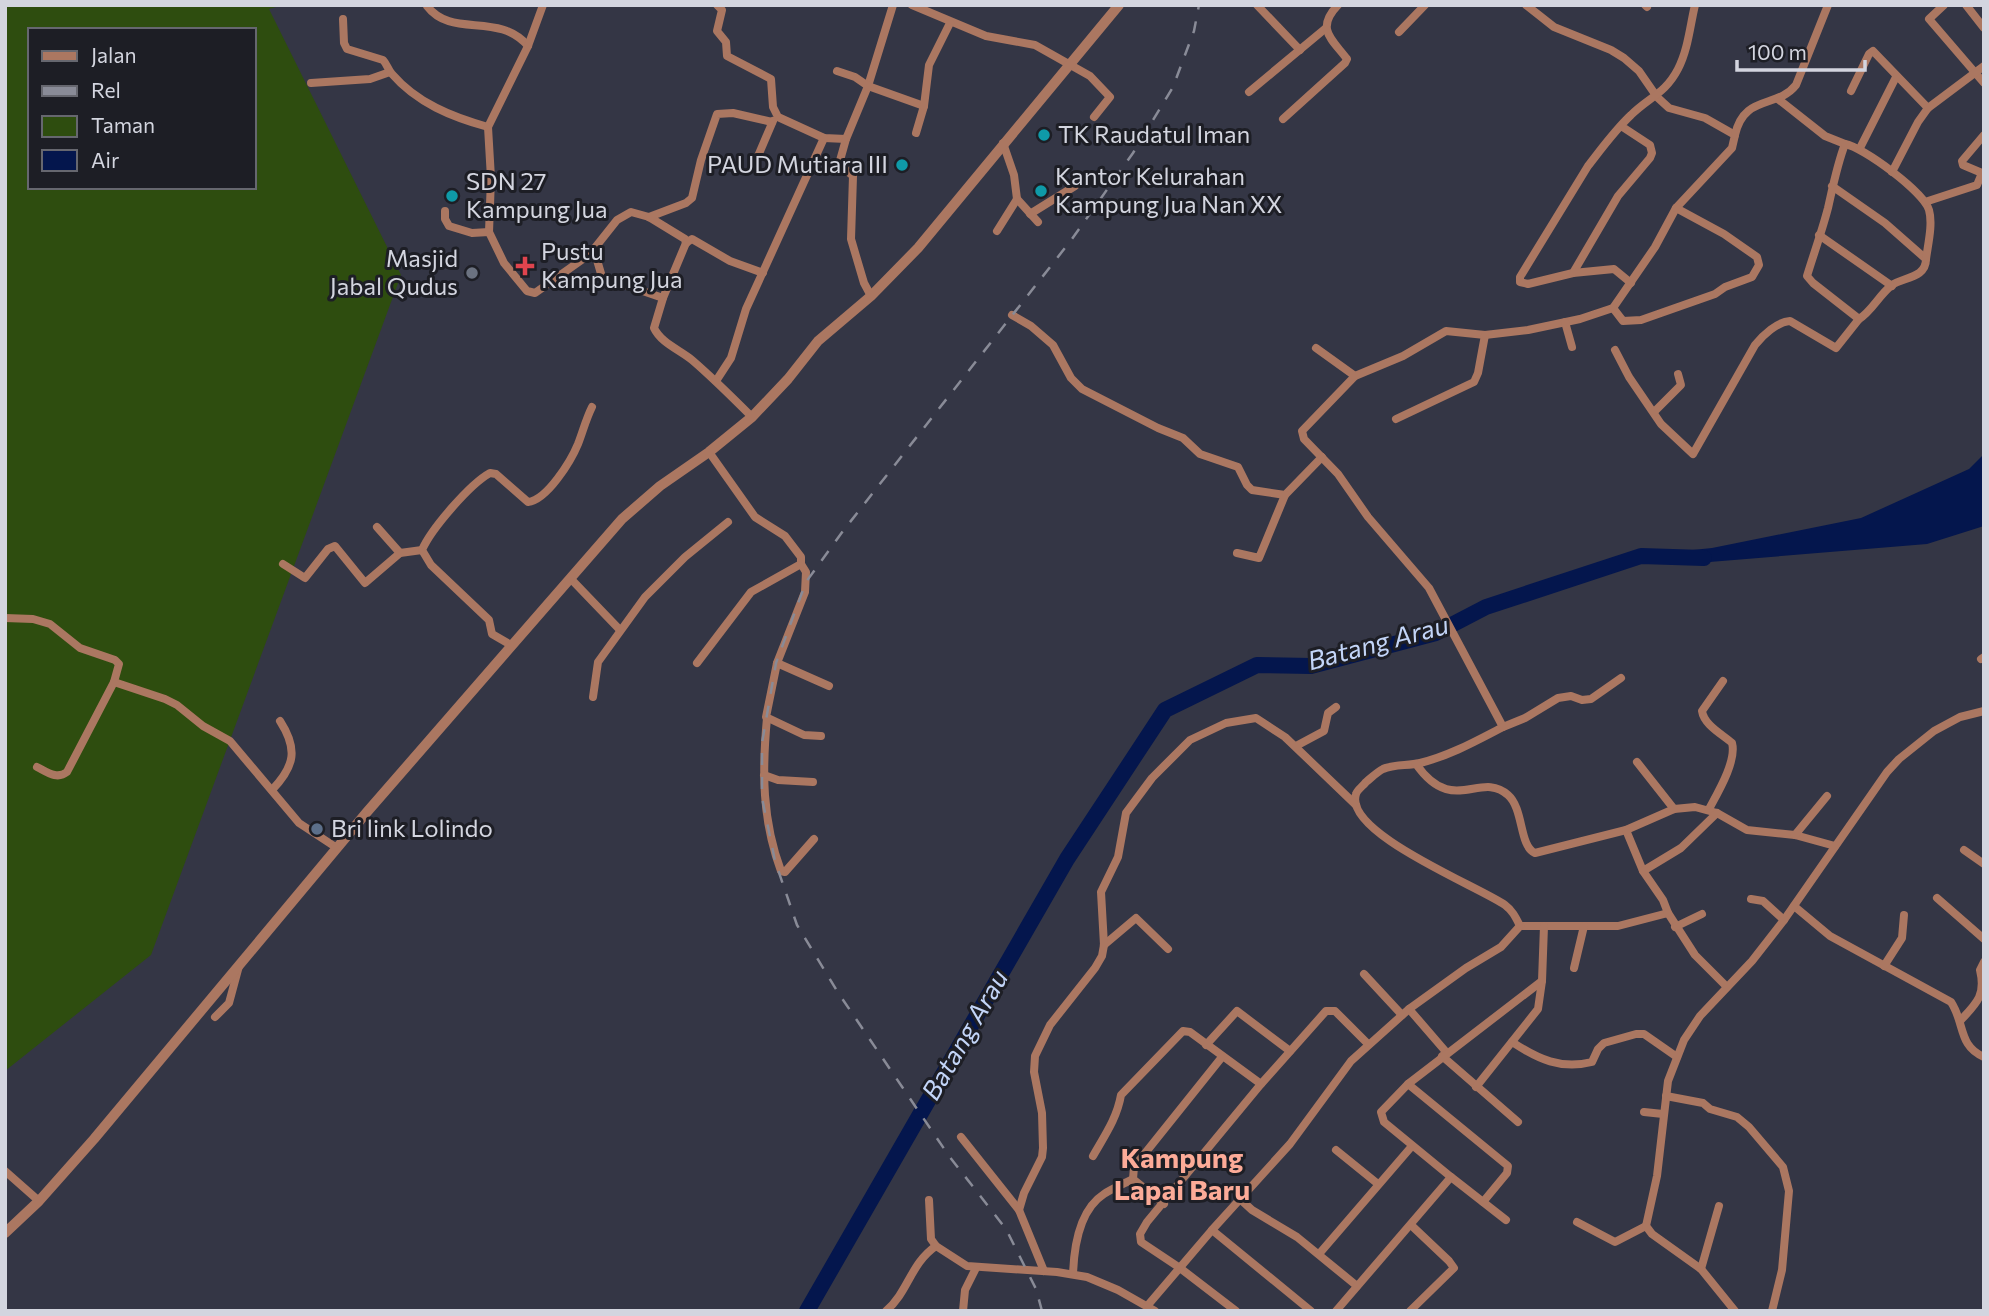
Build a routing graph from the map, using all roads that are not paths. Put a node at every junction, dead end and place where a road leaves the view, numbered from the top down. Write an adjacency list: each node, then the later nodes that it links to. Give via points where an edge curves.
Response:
1 (543, 5): 20 (street)
2 (717, 5): 39 (street, via 722,10 717,31 726,43 727,57 771,79)
3 (893, 5): 30 (street)
4 (912, 5): 16 (street)
5 (1119, 5): 22 (street)
6 (1258, 5): 21 (street)
7 (1425, 5): 19 (street)
8 (1526, 5): 33 (street, via 1554,26 1624,58)
9 (1695, 5): 33 (street, via 1682,61)
10 (1828, 5): 34 (street, via 1796,85)
11 (1944, 5): 26 (street, via 1929,19)
12 (1966, 5): 18 (street)
13 (427, 6): 20 (street, via 449,23 494,26)
14 (1334, 7): 17 (street)
15 (343, 19): 25 (street, via 347,49 380,58)
16 (950, 23): 22 (street, via 999,40 1026,42); 35 (street, via 929,65)
17 (1326, 28): 21 (street); 38 (street, via 1347,59 1345,64)
18 (1984, 28)
19 (1399, 32)
20 (528, 46): 41 (street)
21 (1300, 50): 31 (street)
22 (1070, 65): 37 (street, via 1090,76 1110,97); 47 (street)
23 (1984, 66): 26 (street)
24 (837, 71): 30 (street)
25 (390, 72): 28 (street, via 370,79); 41 (street, via 441,112)
26 (1974, 74): 29 (street); 36 (street)
27 (1896, 77): 32 (street, via 1873,51); 36 (street); 49 (street)
28 (311, 83)
29 (1984, 83)
30 (868, 86): 35 (street); 46 (street)
31 (1249, 92)
32 (1851, 92)
33 (1657, 97): 40 (street); 43 (street, via 1676,111 1705,118)
34 (1778, 99): 43 (street, via 1751,109); 48 (street, via 1825,136)
35 (924, 106): 42 (street)
36 (1928, 108): 51 (street)
37 (1094, 117)
38 (1283, 119)
39 (775, 120): 45 (street); 50 (street); 59 (street, via 718,113 692,198)
40 (1621, 126): 68 (street, via 1646,142 1652,153 1618,196); 68 (street, via 1582,175 1519,280 1528,284)
41 (488, 127): 62 (street)
42 (915, 133)
43 (1735, 135): 56 (street, via 1732,148)
44 (1984, 135): 55 (street, via 1962,161 1982,173 1977,185)
45 (824, 138): 46 (street); 67 (street)
46 (846, 139): 71 (street, via 839,163 853,176 851,239)
47 (1003, 143): 54 (street); 71 (street, via 918,248)
48 (1845, 144): 49 (street); 53 (street)
49 (1860, 148): 51 (street)
50 (758, 156)
51 (1892, 172): 55 (street)
52 (1074, 186): 58 (street)
53 (1832, 186): 63 (street); 66 (street)
54 (1017, 199): 58 (street); 61 (street)
55 (1925, 202): 66 (street, via 1930,215)
56 (1676, 208): 69 (street); 73 (street, via 1757,257 1759,265 1752,277 1641,320 1622,321)
57 (445, 211): 62 (street, via 449,226 472,233)
58 (1030, 214): 60 (street)
59 (649, 217): 64 (street); 65 (street, via 634,212 625,215)
60 (1038, 222)
61 (997, 231)
62 (489, 232): 65 (street, via 504,263 531,293)
63 (1819, 236): 70 (street); 75 (street, via 1807,276)
64 (686, 243): 67 (street, via 692,239); 72 (street)
65 (590, 254): 72 (street, via 602,277)
66 (1926, 259): 70 (street, via 1919,273)
67 (763, 273): 83 (street, via 731,358)
68 (1573, 274): 69 (street, via 1614,269)
69 (1631, 283): 73 (street)
70 (1892, 286): 75 (street)
71 (871, 296): 86 (street, via 818,341)
72 (663, 298): 83 (street, via 654,328 657,334)
73 (1613, 308): 76 (street)
74 (1012, 315): 90 (street, via 1047,339 1082,388 1183,438 1200,454 1238,467 1252,489)
75 (1859, 319): 85 (street, via 1836,348 1790,321 1763,337 1693,454 1670,435)
76 (1565, 323): 77 (street); 78 (street)
77 (1485, 335): 82 (street, via 1446,331); 87 (street, via 1474,382)
78 (1572, 347)
79 (1316, 348): 82 (street)
80 (1615, 350): 85 (street)
81 (1678, 374): 85 (street, via 1681,385)
82 (1355, 376): 89 (street, via 1302,431)
83 (716, 381): 86 (street)
84 (592, 407): 93 (street, via 570,459 536,501 528,502 490,473 436,527)
85 (1654, 412)
86 (752, 417): 88 (street)
87 (1396, 419)
88 (709, 452): 97 (street, via 755,517 785,536 797,550); 98 (street, via 622,519)
89 (1322, 457): 90 (street); 113 (street, via 1429,588)
90 (1285, 495): 95 (street, via 1259,558)
91 (728, 522): 100 (street, via 664,577)
92 (377, 527): 94 (street)
93 (422, 550): 94 (street); 101 (street, via 431,565 489,620 492,634)
94 (400, 553): 96 (street, via 365,583 335,546 305,578)
95 (1237, 553)
96 (283, 564)
97 (801, 564): 102 (street, via 751,592); 103 (street, via 806,572 805,594)
98 (570, 579): 100 (street); 101 (street)
99 (5, 618): 106 (street, via 50,624 80,648 115,660 119,668)
100 (620, 630): 108 (street, via 598,662)
101 (511, 645): 130 (street)
102 (697, 663)
103 (777, 663): 107 (street); 111 (street)
104 (1620, 678): 113 (street, via 1591,699 1564,696)
105 (1723, 681): 125 (street, via 1702,711 1706,722 1732,743 1733,753)
106 (114, 682): 118 (street, via 68,772 57,776); 121 (street, via 166,699 230,741)
107 (829, 686)
108 (593, 697)
109 (1336, 707): 115 (street, via 1328,713 1324,731)
110 (1984, 710): 129 (street, via 1934,731 1899,759)
111 (766, 718): 114 (street, via 804,735); 119 (street)
112 (280, 721): 121 (street, via 290,741 292,761 288,773)
113 (1503, 727): 117 (street)
114 (821, 736)
115 (1296, 747): 123 (street); 146 (street, via 1256,718 1205,731 1178,750 1126,813 1118,857 1101,892)
116 (1637, 762): 124 (street)
117 (1416, 764): 123 (street, via 1382,769 1359,789); 126 (street, via 1427,779 1446,791 1484,788 1507,794 1515,804 1528,847 1535,853)
118 (37, 767)
119 (764, 775): 120 (street); 128 (street, via 763,796 781,871 785,872)
120 (813, 782)
121 (272, 790): 130 (street, via 299,823)
122 (1827, 796): 127 (street)
123 (1356, 805): 141 (street, via 1384,836 1503,903)
124 (1674, 809): 125 (street); 126 (street)
125 (1713, 811): 127 (street, via 1747,830); 133 (street, via 1681,848)
126 (1626, 830): 133 (street)
127 (1794, 835): 129 (street)
128 (814, 839)
129 (1835, 846): 136 (street)
130 (337, 848): 149 (street)
131 (1964, 850): 132 (street)
132 (1984, 864)
133 (1643, 871): 137 (street)
134 (1937, 898): 145 (street)
135 (1751, 899): 140 (street, via 1763,901)
136 (1794, 906): 140 (street); 150 (street, via 1830,936)
137 (1668, 913): 143 (street, via 1618,926); 144 (street)
138 (1702, 914): 144 (street)
139 (1904, 915): 150 (street, via 1902,938)
140 (1784, 920): 154 (street)
141 (1520, 926): 142 (street); 155 (street, via 1501,947)
142 (1544, 926): 143 (street); 153 (street)
143 (1584, 926): 151 (street)
144 (1675, 927): 154 (street)
145 (1984, 939)
146 (1104, 945): 147 (street, via 1136,918); 187 (street, via 1099,962 1050,1026 1035,1056 1043,1148)
147 (1168, 950)
148 (1984, 962): 157 (street, via 1979,1000)
149 (240, 963): 156 (street, via 229,1003); 183 (street)
150 (1884, 966): 157 (street, via 1945,997)
151 (1574, 968)
152 (1364, 974): 155 (street)
153 (1542, 981): 158 (street, via 1538,1009); 162 (street)
154 (1727, 987): 163 (street, via 1700,1016)
155 (1406, 1012): 159 (street); 162 (street)
156 (215, 1017)
157 (1961, 1021): 164 (street, via 1965,1043)
158 (1512, 1042): 163 (street, via 1568,1067 1592,1062 1604,1043 1636,1034 1644,1034); 168 (street)
159 (1368, 1044): 161 (street, via 1329,1010); 181 (street, via 1290,1144)
160 (1206, 1045): 161 (street, via 1237,1011); 165 (street); 176 (street, via 1183,1031 1121,1095 1115,1117)
161 (1290, 1051): 166 (street)
162 (1445, 1054): 167 (street); 168 (street)
163 (1676, 1056): 169 (street)
164 (1984, 1056)
165 (1222, 1057): 166 (street); 179 (street, via 1134,1167)
166 (1261, 1084): 185 (street)
167 (1408, 1084): 174 (street, via 1381,1116); 184 (street, via 1508,1166)
168 (1476, 1087): 172 (street)
169 (1666, 1096): 171 (street); 210 (street, via 1703,1103 1737,1118 1783,1167 1789,1191 1782,1270)
170 (1644, 1112): 171 (street)
171 (1663, 1114): 191 (street)
172 (1518, 1122)
173 (961, 1137): 187 (street)
174 (1412, 1146): 178 (street); 180 (street)
175 (1336, 1150): 180 (street)
176 (1093, 1156)
177 (5, 1171): 183 (street)
178 (1451, 1177): 184 (street); 190 (street)
179 (1133, 1179): 185 (street); 200 (street, via 1104,1194 1087,1211 1075,1247)
180 (1378, 1184): 195 (street)
181 (1240, 1199): 192 (street); 195 (street)
182 (929, 1200): 194 (street, via 929,1226)
183 (39, 1201): 193 (street)
184 (1483, 1202): 188 (street)
185 (1164, 1204): 197 (street, via 1139,1237)
186 (1719, 1206): 198 (street)
187 (1018, 1210): 199 (street)
188 (1506, 1220)
189 (1577, 1222): 191 (street, via 1617,1242)
190 (1411, 1225): 201 (street); 208 (street, via 1454,1268)
191 (1646, 1226): 198 (street)
192 (1212, 1230): 197 (street); 206 (street)
193 (5, 1233)
194 (936, 1246): 196 (street); 203 (street, via 918,1261 900,1296)
195 (1319, 1254): 201 (street)
196 (976, 1268): 199 (street); 204 (street, via 967,1284)
197 (1180, 1268): 202 (street); 205 (street)
198 (1701, 1269): 209 (street)
199 (1044, 1271): 200 (street)
200 (1073, 1274): 202 (street)
201 (1357, 1286): 207 (street)
202 (1152, 1308)
203 (886, 1311)
204 (962, 1311)
205 (1236, 1311)
206 (1311, 1311)
207 (1336, 1311)
208 (1410, 1311)
209 (1735, 1311)
210 (1772, 1311)

